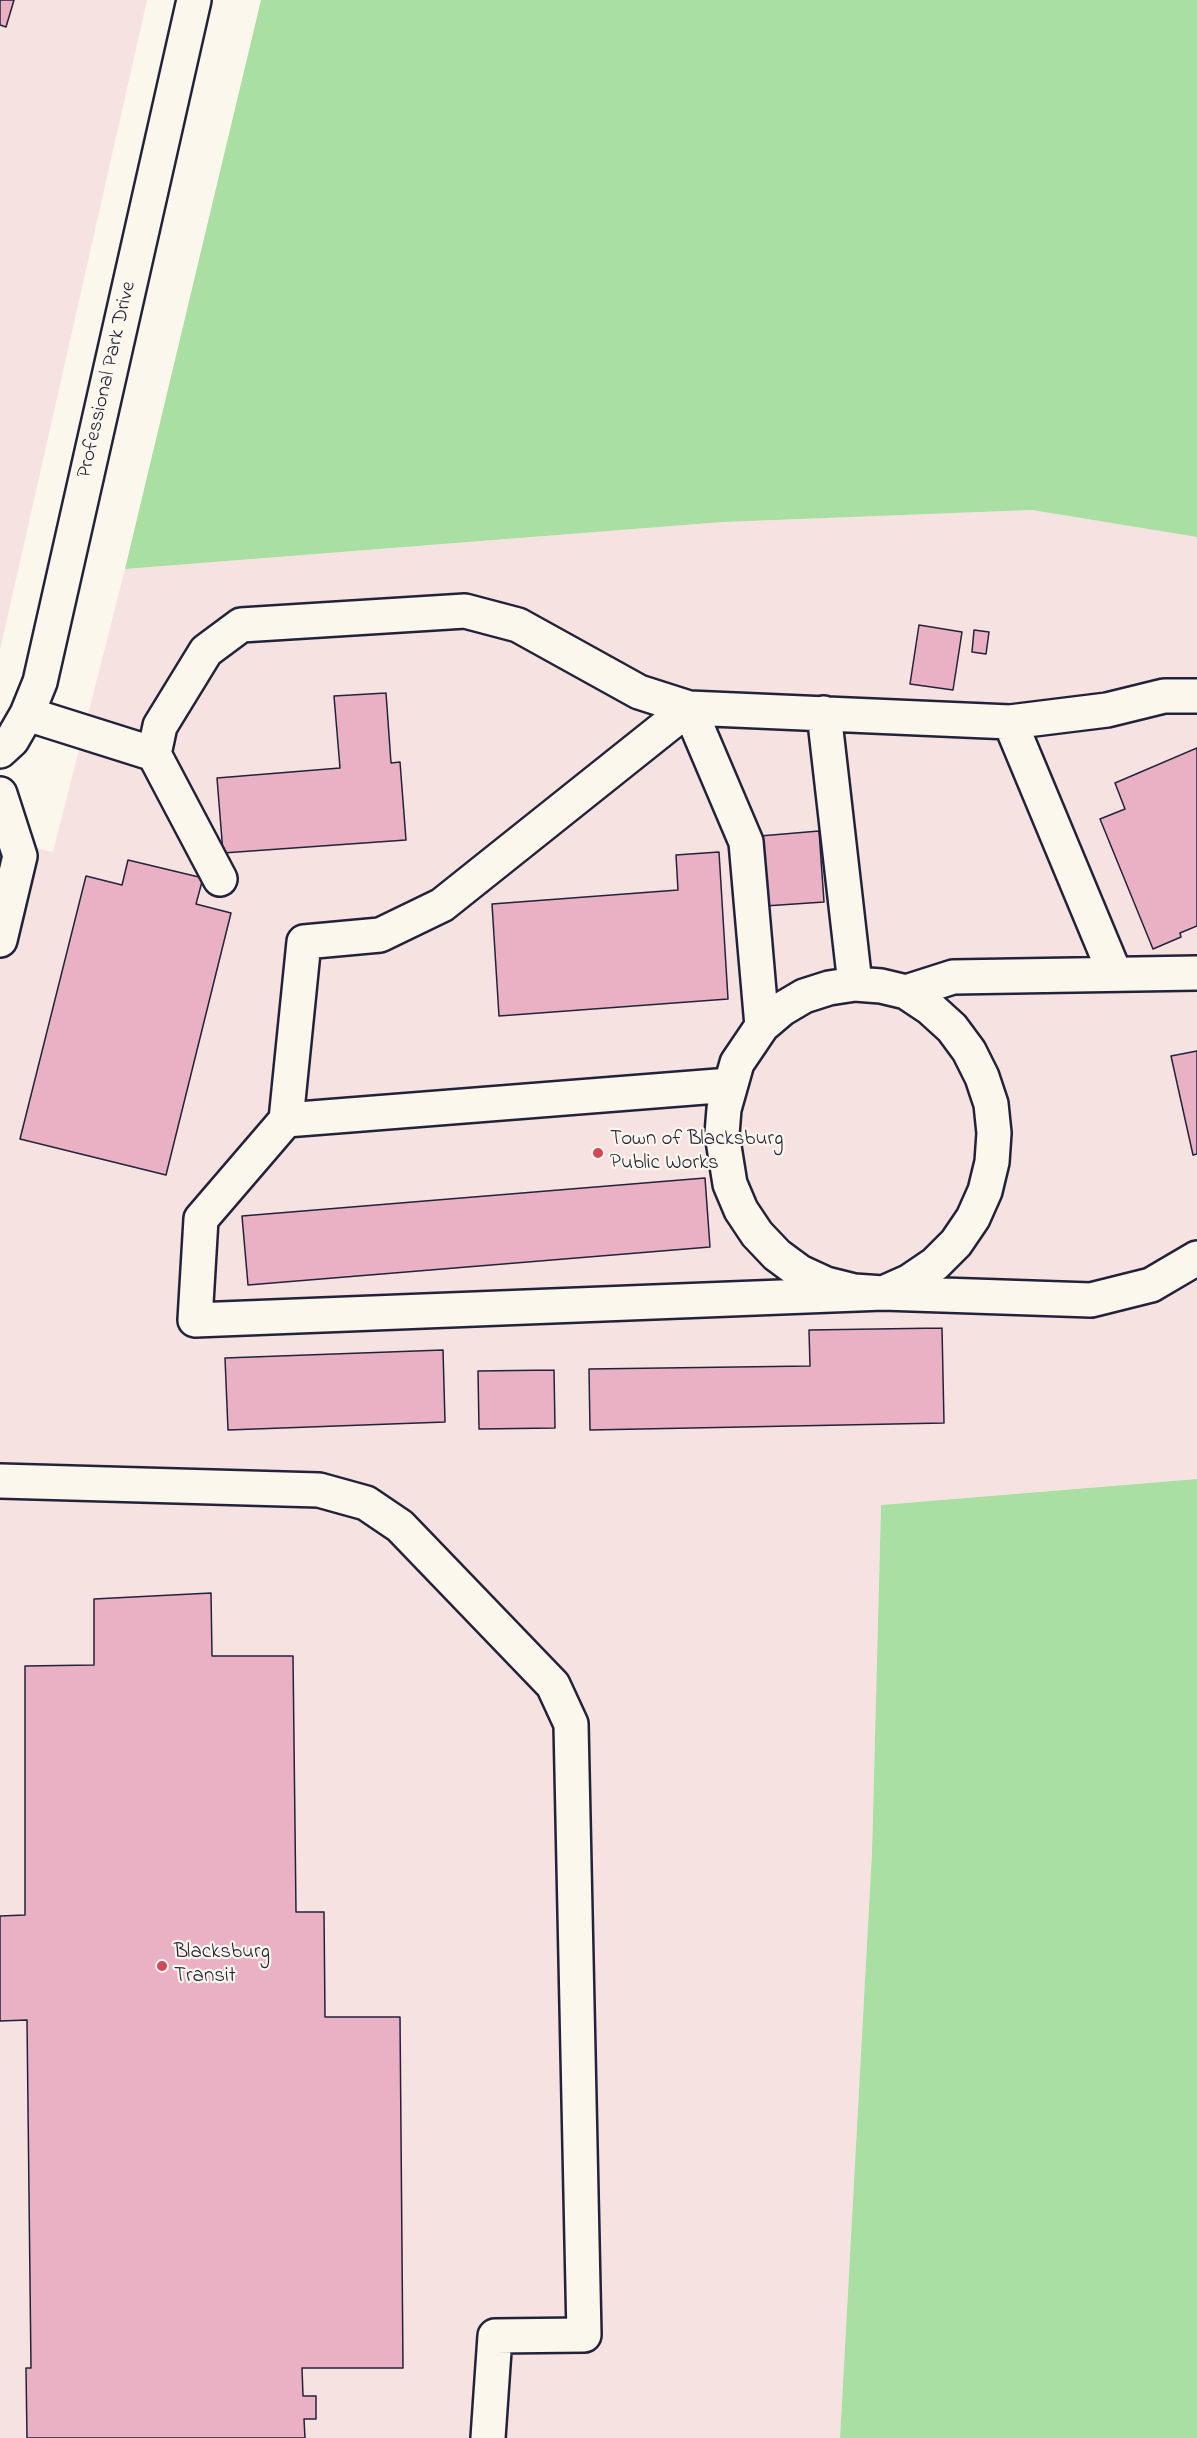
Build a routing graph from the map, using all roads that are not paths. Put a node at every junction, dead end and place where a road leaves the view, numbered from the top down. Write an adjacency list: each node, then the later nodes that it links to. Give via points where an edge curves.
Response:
1 (194, 0): 5 (street, Professional Park Drive, via 40,682)
2 (1197, 696): 6 (street, via 1164,696 1107,710)
3 (689, 708): 4 (street); 8 (street, via 639,692 518,625 465,611 241,625 206,651 160,726); 16 (street, via 746,842); 18 (street, via 442,905 380,935 304,942)
4 (824, 713): 6 (street); 14 (street)
5 (27, 714): 7 (street, Professional Park Drive, via 12,740); 8 (street)
6 (1010, 722): 13 (street)
7 (0, 751)
8 (154, 754): 10 (street)
9 (0, 794): 11 (street, via 20,856)
10 (220, 879)
11 (0, 940)
12 (1197, 973): 13 (street)
13 (1115, 974): 15 (street, via 953,977)
14 (855, 984): 15 (street); 16 (street, via 804,996)
15 (906, 992): 20 (street, via 952,1028 969,1051 991,1104 992,1162 973,1218 956,1243 935,1264)
16 (762, 1026): 17 (street, via 748,1043)
17 (730, 1085): 18 (street); 20 (street, via 723,1126 724,1160 741,1210 757,1234 792,1266 826,1284)
18 (286, 1120): 20 (street, via 201,1219 195,1320)
19 (1197, 1258): 20 (street, via 1151,1285 1091,1300)
20 (883, 1293)
21 (0, 1481): 22 (street, via 319,1490 366,1503 400,1526 553,1685 571,1724 584,2335 495,2336)
22 (488, 2438)

